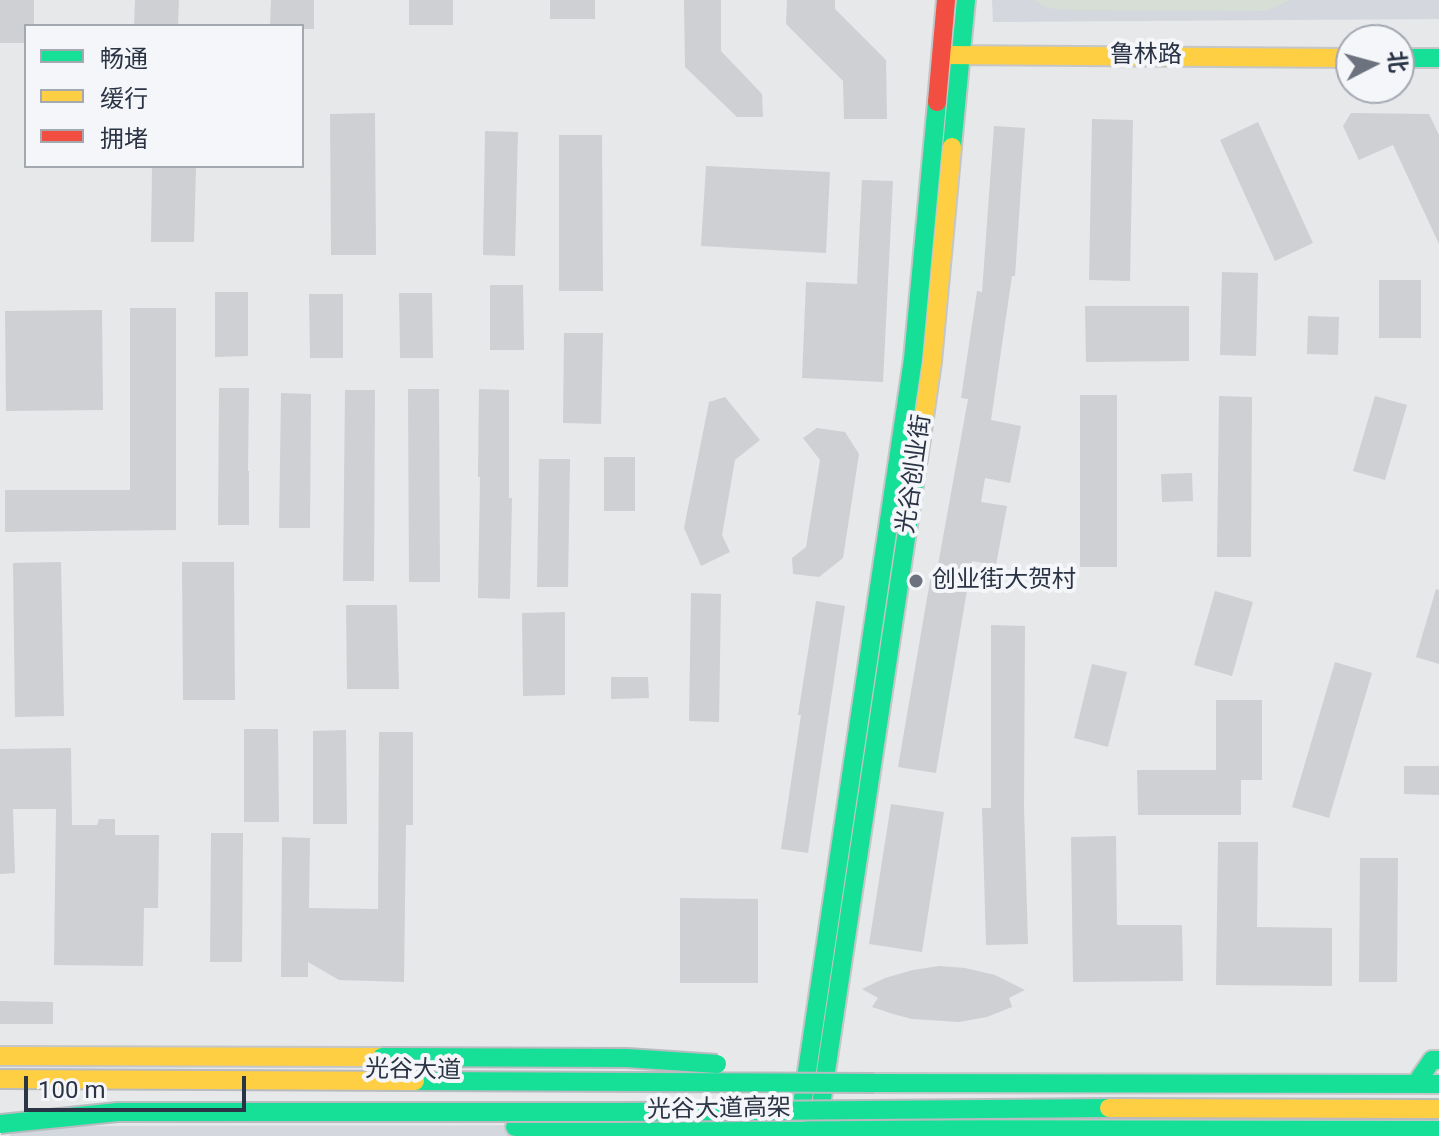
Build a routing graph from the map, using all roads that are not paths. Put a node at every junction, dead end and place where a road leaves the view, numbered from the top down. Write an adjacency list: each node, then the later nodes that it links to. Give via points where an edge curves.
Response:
1 (946, 0): 3 (main road, 光谷创业街)
2 (966, 0): 4 (main road, 光谷创业街)
3 (941, 55): 4 (main road, 鲁林路); 13 (main road, 光谷创业街, via 913,359)
4 (960, 55): 5 (main road, 鲁林路); 16 (main road, 光谷创业街, via 932,362)
5 (1335, 58)
6 (1415, 58): 7 (main road)
7 (1439, 58)
8 (0, 1056): 15 (main road, bridge, via 627,1058)
9 (1439, 1060): 12 (main road, via 1432,1060)
10 (0, 1067): 13 (main road, 光谷大道, via 767,1074)
11 (0, 1079): 15 (main road, 光谷大道高架, bridge)
12 (1419, 1079): 14 (main road); 16 (main road, via 879,1072)
13 (804, 1082): 16 (main road, 光谷大道); 22 (main road, 光谷创业街)
14 (1439, 1082): 15 (main road, 光谷大道高架)
15 (874, 1083)
16 (825, 1085): 22 (main road, 光谷创业街)
17 (0, 1109): 19 (main road, 光谷大道高架, bridge)
18 (1439, 1109): 19 (main road, 光谷大道高架, bridge)
19 (118, 1112): 20 (main road, bridge)
20 (0, 1122): 22 (main road)
21 (1439, 1130): 22 (main road)
22 (809, 1133)

